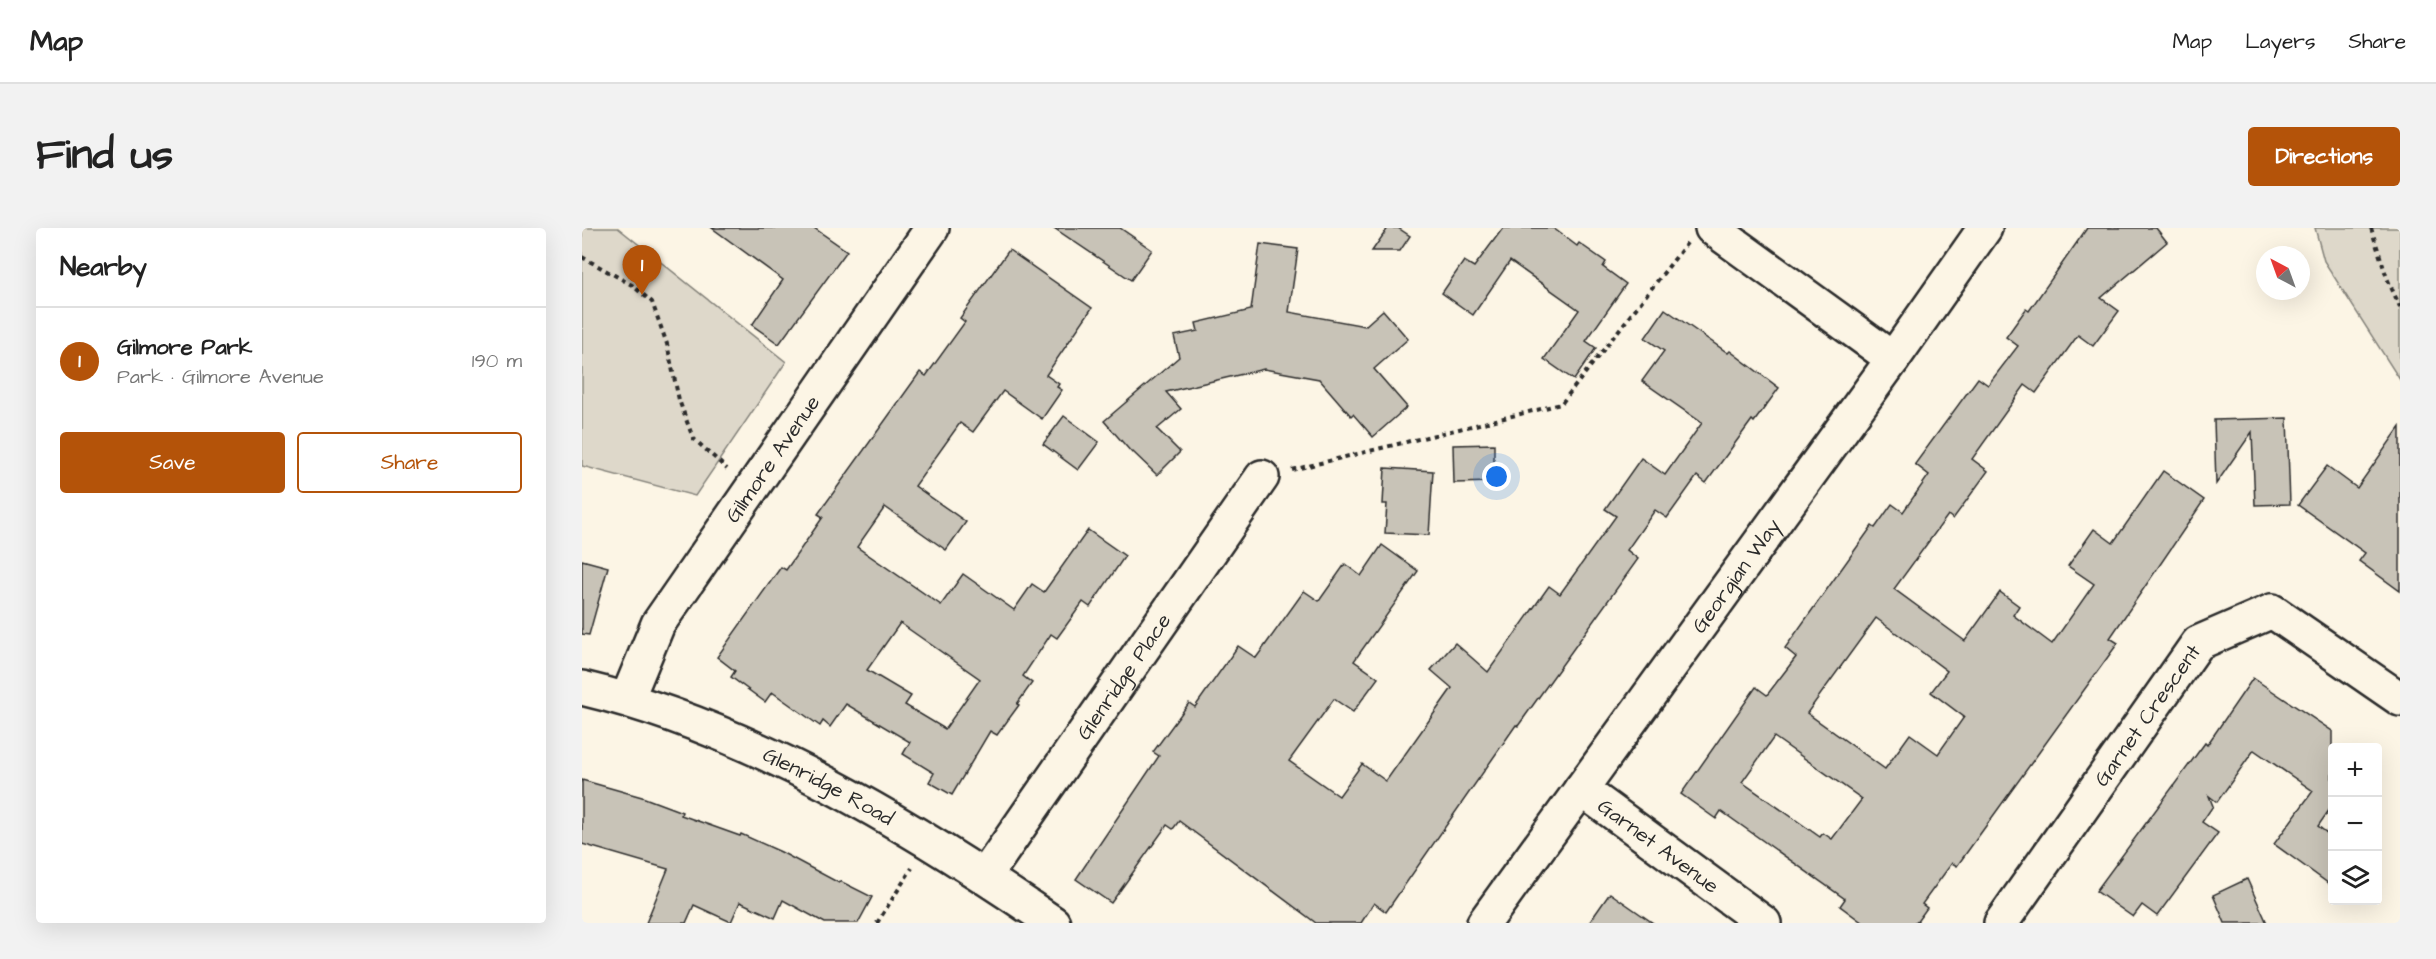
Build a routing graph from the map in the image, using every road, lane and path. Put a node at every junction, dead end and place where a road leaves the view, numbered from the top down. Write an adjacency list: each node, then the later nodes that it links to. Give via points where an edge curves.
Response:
1 (932, 228): 11 (street, Gilmore Avenue, via 658,624)
2 (1984, 228): 7 (street, Georgian Way)
3 (2371, 228): 6 (path)
4 (1701, 233): 7 (street); 9 (path, via 1561,404)
5 (582, 257): 8 (path, via 632,285 652,302 693,438)
6 (2400, 307)
7 (1893, 359): 13 (street, Georgian Way)
8 (735, 475)
9 (1262, 477): 15 (street, Glenridge Place)
10 (582, 688): 11 (street, Glenridge Road)
11 (627, 699): 14 (street, Glenridge Road, via 692,721 753,748 891,818)
12 (2400, 699): 20 (street, Garnet Crescent, via 2272,611 2198,643)
13 (1581, 789): 18 (street, Georgian Way); 19 (street, Garnet Avenue)
14 (928, 843): 15 (street, Glenridge Road); 16 (path)
15 (985, 876): 17 (street, Glenridge Road)
16 (877, 923)
17 (1053, 923)
18 (1484, 923)
19 (1764, 923)
20 (2001, 923)

